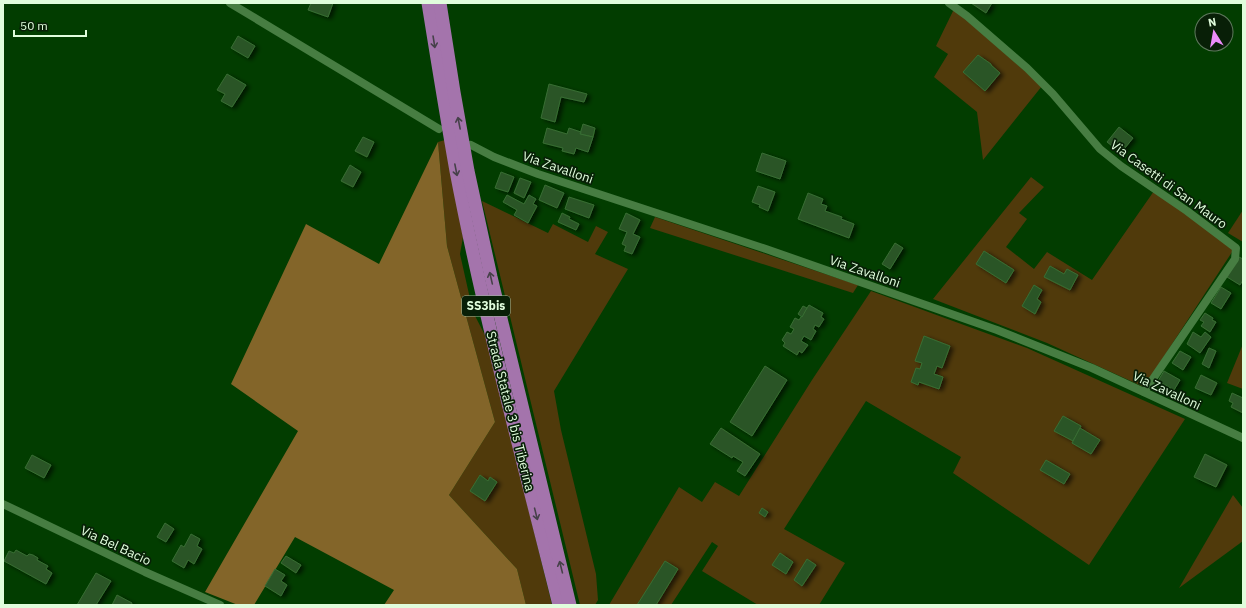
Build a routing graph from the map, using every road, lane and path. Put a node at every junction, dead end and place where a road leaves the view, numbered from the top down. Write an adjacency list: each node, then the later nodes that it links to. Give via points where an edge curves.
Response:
1 (230, 3): 5 (street)
2 (428, 3): 11 (highway, Strada Statale 3 bis Tiberina / SS3bis, one-way to 11, via 454,158 476,264)
3 (440, 3): 12 (highway, Strada Statale 3 bis Tiberina / SS3bis, one-way to 3, via 490,277 456,106)
4 (949, 3): 7 (street, Via Casetti di San Mauro, via 1027,68 1100,149 1236,248 1235,259)
5 (439, 128)
6 (471, 145): 7 (street, Via Zavalloni, via 538,174 766,249 997,330)
7 (1144, 392): 8 (street, Via Zavalloni)
8 (1243, 438)
9 (3, 504): 10 (street, Via Bel Bacio)
10 (220, 605)
11 (559, 605)
12 (570, 605)

